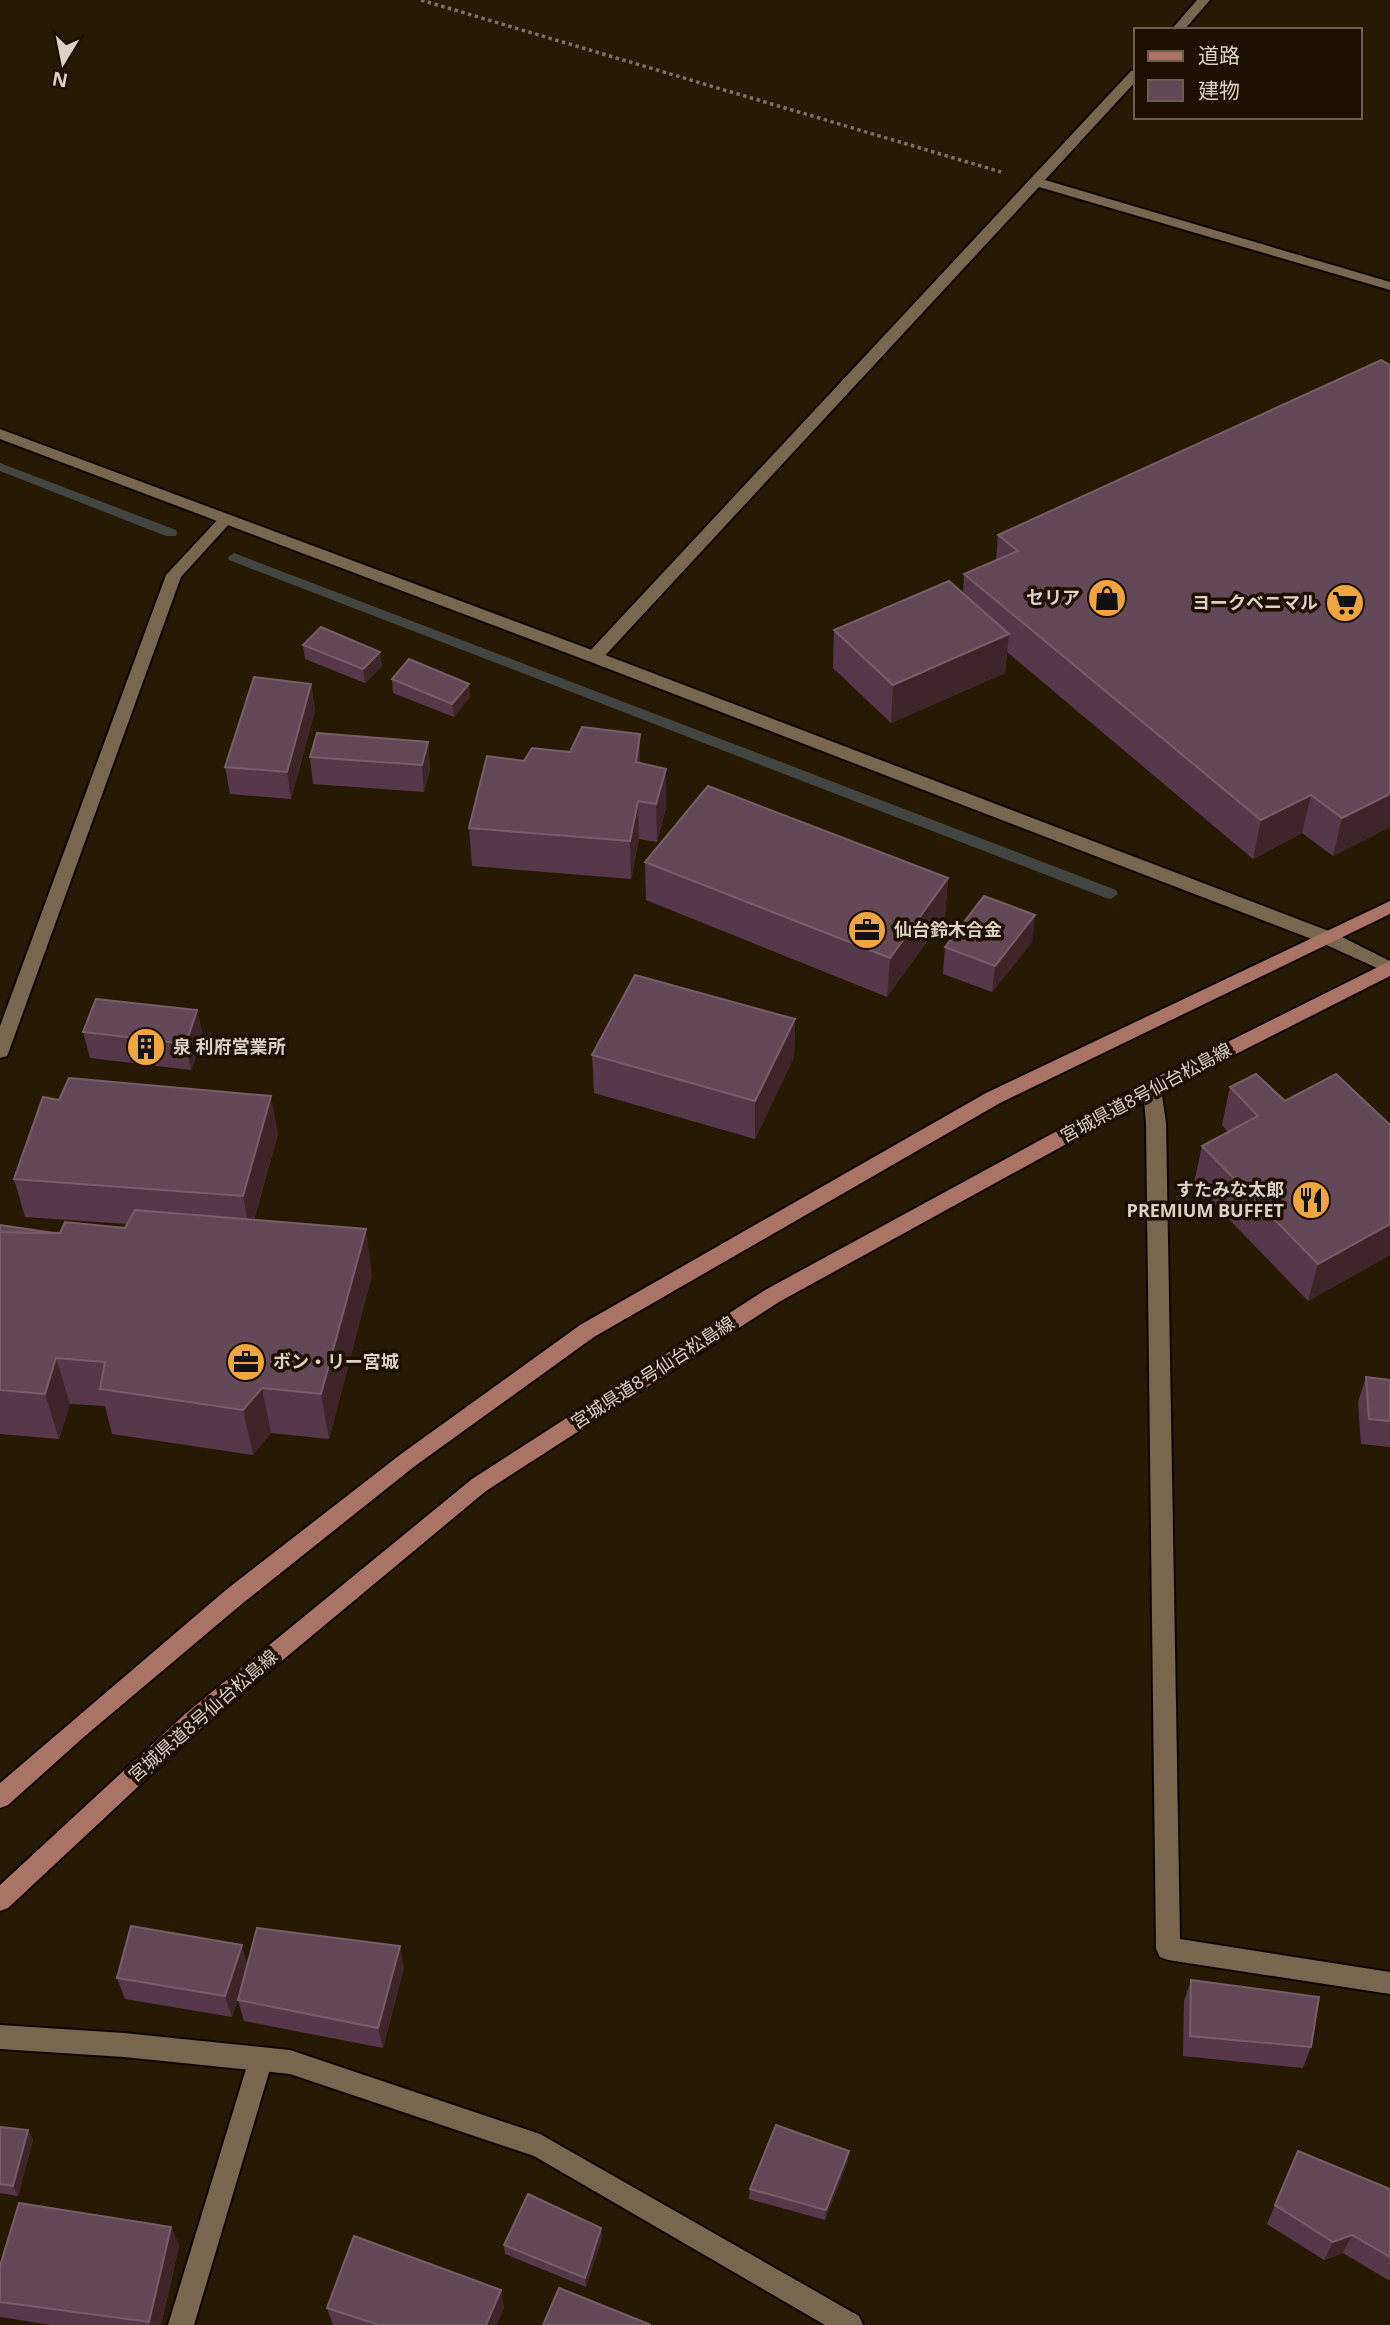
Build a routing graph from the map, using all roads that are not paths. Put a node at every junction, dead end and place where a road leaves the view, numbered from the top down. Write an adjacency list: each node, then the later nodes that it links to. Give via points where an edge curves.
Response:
1 (1204, 0): 2 (street)
2 (1179, 28)
3 (1134, 76): 4 (street)
4 (1037, 182): 5 (street); 8 (street)
5 (1390, 286)
6 (0, 434): 7 (street)
7 (226, 519): 8 (street); 12 (street, via 174,575)
8 (594, 657): 10 (street)
9 (1390, 906): 10 (main road)
10 (1328, 938): 11 (street); 14 (main road, via 993,1097 587,1331 408,1460 235,1596)
11 (1390, 968): 13 (main road, 宮城県道8号仙台松島線)
12 (0, 1051)
13 (1152, 1088): 15 (main road, 宮城県道8号仙台松島線, via 772,1296 480,1485 193,1721); 16 (street, via 1168,1949)
14 (0, 1798)
15 (0, 1900)
16 (1390, 1983)
17 (0, 2038): 18 (street)
18 (261, 2059): 19 (street); 20 (street, via 290,2062 540,2146)
19 (181, 2325)
20 (850, 2325)

